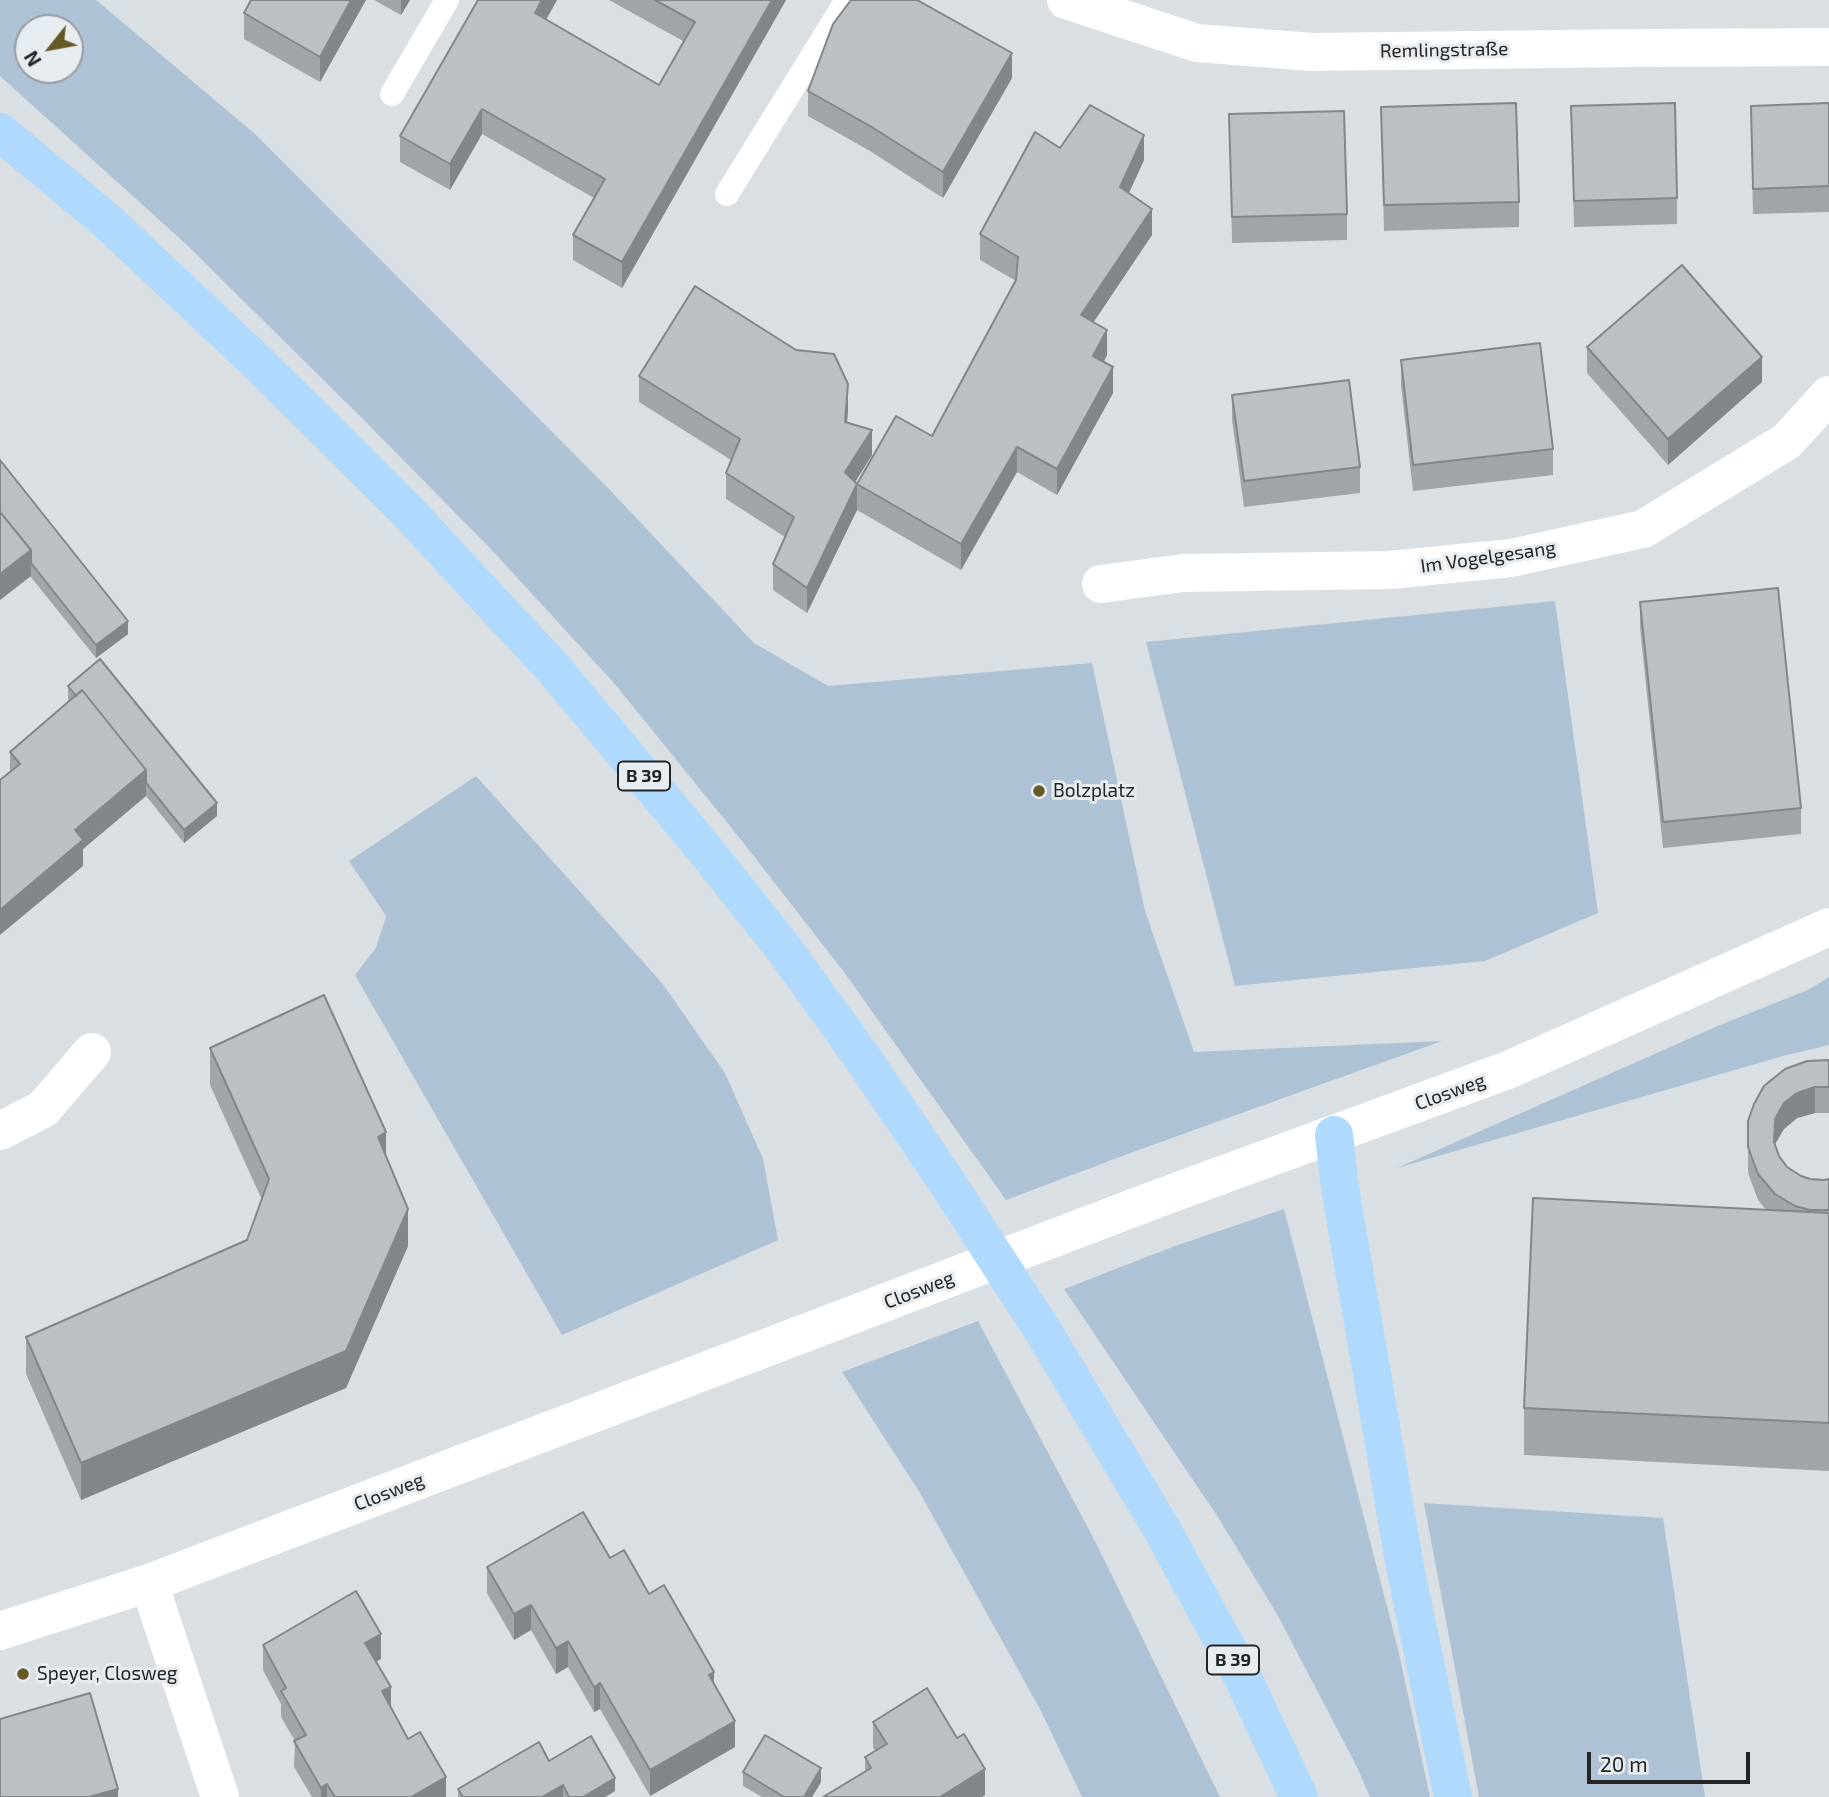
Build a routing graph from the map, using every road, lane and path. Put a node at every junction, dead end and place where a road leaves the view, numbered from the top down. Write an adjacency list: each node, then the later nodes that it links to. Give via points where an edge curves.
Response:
1 (447, 0): 5 (lane)
2 (847, 0): 7 (lane)
3 (1066, 0): 4 (street, Remlingstraße, via 1197,43 1312,52)
4 (1829, 47)
5 (392, 94)
6 (0, 132): 17 (main road, B 39, via 129,242 407,511 553,668 784,948 867,1063 1045,1334 1160,1526 1233,1660)
7 (727, 194)
8 (1829, 395): 9 (street, Im Vogelgesang, via 1787,441 1643,529 1511,558 1390,570 1183,573)
9 (1101, 584)
10 (1829, 927): 13 (street, Closweg, via 1508,1070)
11 (92, 1052): 12 (street, via 43,1109)
12 (0, 1131)
13 (1334, 1135): 14 (street, Closweg); 18 (main road, via 1405,1567)
14 (149, 1583): 15 (street, Closweg); 16 (street)
15 (0, 1631)
16 (220, 1797)
17 (1298, 1797)
18 (1453, 1797)

